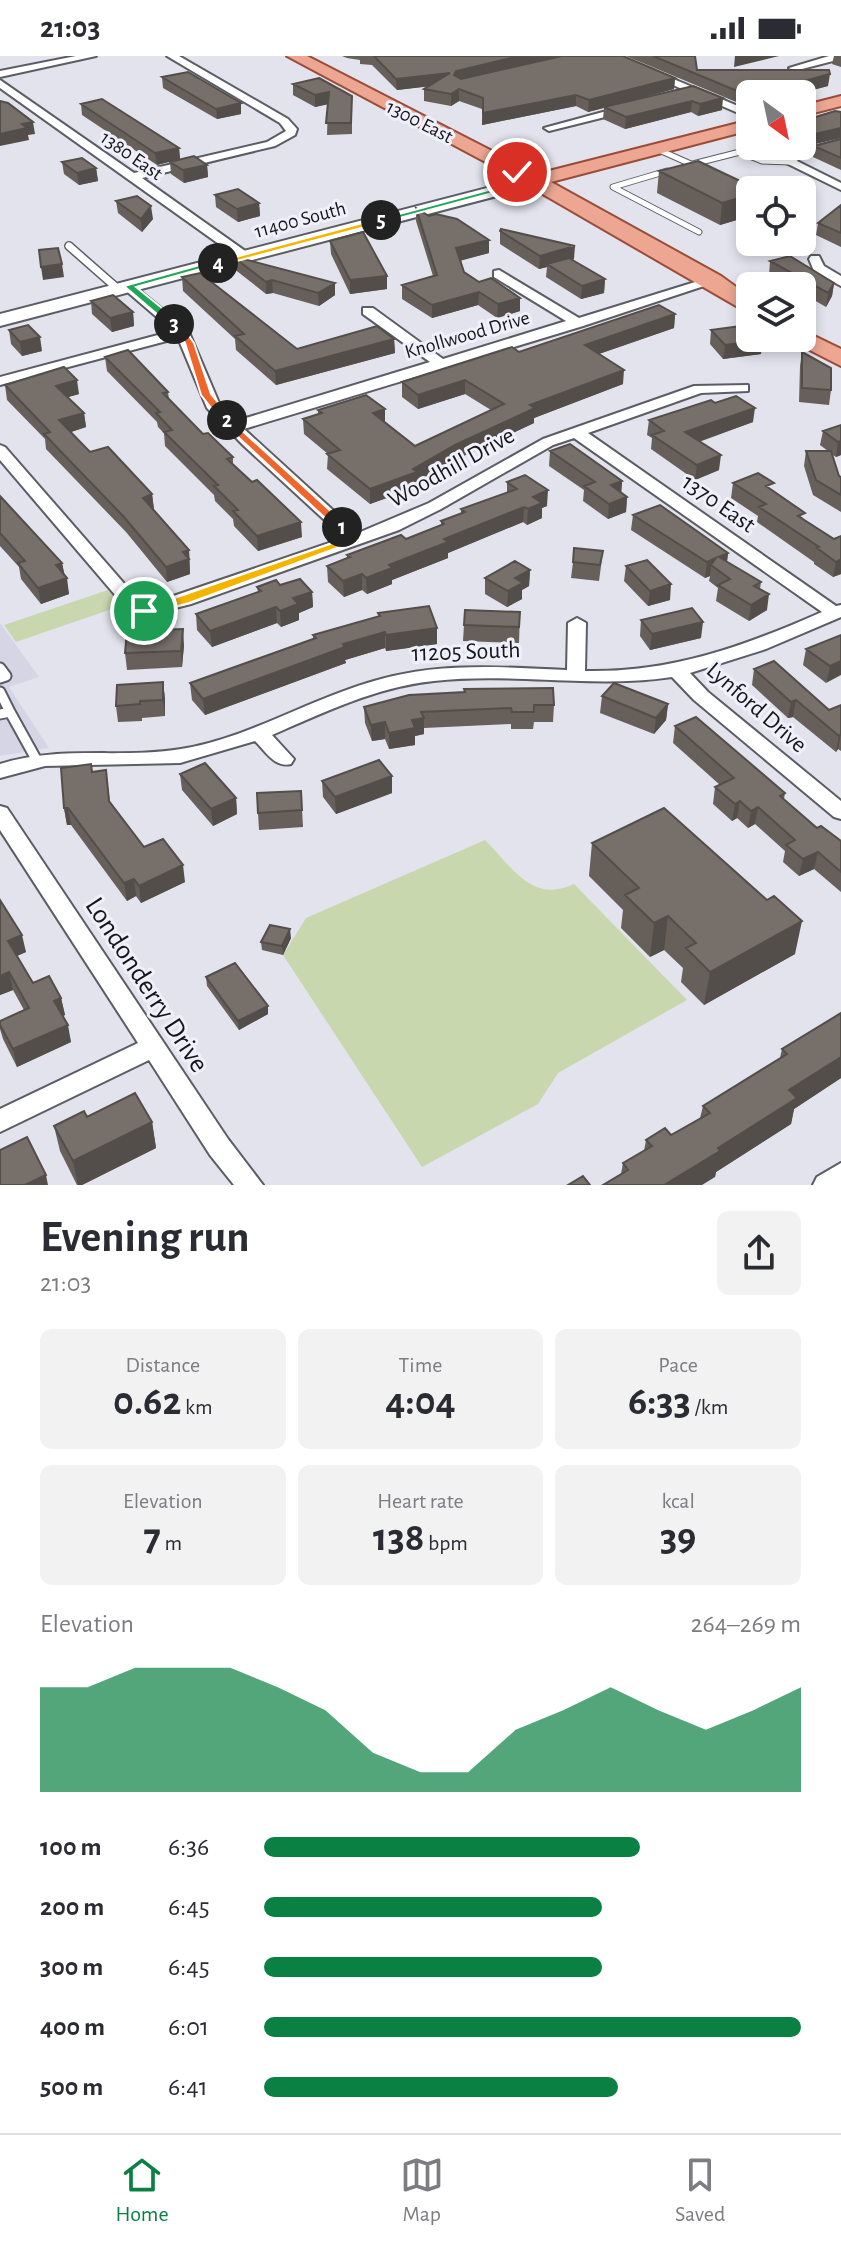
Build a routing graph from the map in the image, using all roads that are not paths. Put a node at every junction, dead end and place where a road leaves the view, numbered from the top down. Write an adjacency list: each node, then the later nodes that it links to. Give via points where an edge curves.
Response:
1 (91, 56): 7 (street)
2 (172, 56): 20 (street, via 289,125 291,133 271,144)
3 (295, 56): 21 (main road, 1300 East)
4 (610, 56): 9 (street)
5 (840, 56): 6 (street)
6 (794, 68)
7 (0, 74)
8 (0, 83): 20 (street, 1380 East)
9 (693, 91): 10 (street); 12 (street)
10 (671, 97)
11 (641, 105): 13 (street)
12 (736, 109)
13 (549, 128)
14 (736, 129): 16 (main road, 11400 South)
15 (841, 143): 17 (street, via 796,155)
16 (657, 149): 18 (lane); 21 (main road, 11400 South)
17 (790, 162): 18 (lane, via 762,161 740,152); 22 (street)
18 (691, 165): 19 (lane); 23 (lane, via 613,186)
19 (701, 168)
20 (132, 177): 25 (street, 1380 East)
21 (533, 181): 25 (main road, 11400 South); 28 (main road, 1300 East)
22 (841, 187)
23 (699, 232)
24 (69, 246): 30 (lane)
25 (244, 256): 30 (main road, 11400 South)
26 (815, 259): 29 (street, via 819,268)
27 (499, 274): 35 (street)
28 (713, 281): 31 (main road, 1300 East); 32 (main road, 1300 East); 35 (street, Knollwood Drive)
29 (841, 282)
30 (124, 288): 34 (main road, 11400 South); 37 (street)
31 (736, 290)
32 (736, 297)
33 (368, 311): 41 (street)
34 (0, 320)
35 (578, 323): 41 (street, Knollwood Drive)
36 (816, 330): 38 (main road)
37 (183, 333): 42 (street); 44 (street, via 206,395)
38 (841, 343)
39 (816, 345): 40 (main road)
40 (841, 359)
41 (439, 362): 44 (street, Knollwood Drive)
42 (0, 381)
43 (743, 388): 45 (street, Woodhill Drive, via 699,389)
44 (233, 427): 47 (street)
45 (576, 432): 47 (street, Woodhill Drive, via 521,455 416,517); 48 (street, 1370 East)
46 (0, 450): 47 (street, Woodhill Drive, via 144,611)
47 (355, 539)
48 (838, 611): 51 (street, 11205 South, via 744,652)
49 (577, 623): 52 (street)
50 (0, 668): 53 (lane, via 6,676)
51 (678, 672): 52 (street, 11205 South); 60 (street, Lynford Drive)
52 (576, 677): 56 (street, 11205 South, via 483,672 408,678 337,698)
53 (0, 678)
54 (0, 692): 55 (lane)
55 (5, 713): 57 (lane)
56 (257, 731): 57 (street, 11205 South, via 181,756); 58 (street)
57 (36, 759): 59 (street, 11205 South)
58 (284, 759)
59 (0, 771)
60 (840, 809)
61 (0, 813): 62 (street, Londonderry Drive)
62 (153, 1047): 63 (street); 65 (street, Londonderry Drive)
63 (0, 1121)
64 (841, 1175): 66 (street)
65 (250, 1185)
66 (826, 1185)

